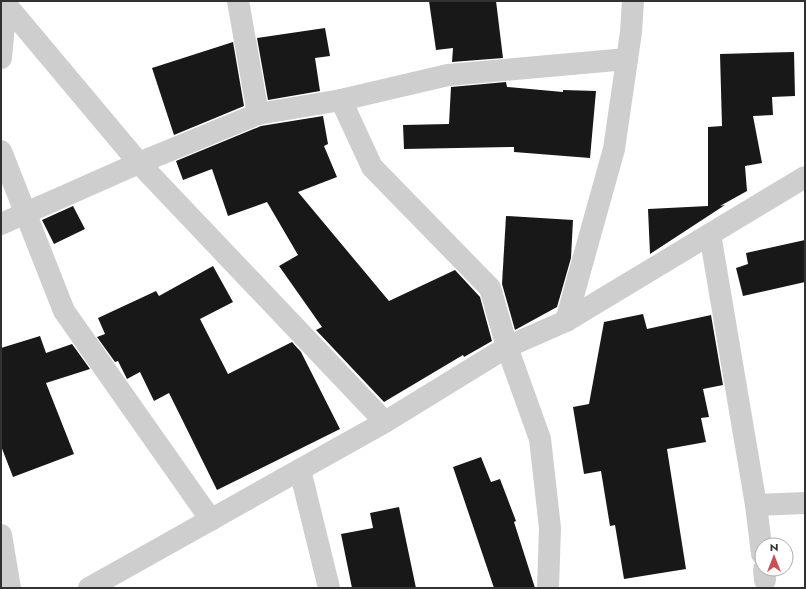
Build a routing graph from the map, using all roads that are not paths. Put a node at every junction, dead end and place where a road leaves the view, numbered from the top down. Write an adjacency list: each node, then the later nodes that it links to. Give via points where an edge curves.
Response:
1 (238, 1): 7 (street)
2 (633, 1): 5 (street)
3 (3, 4): 4 (street); 9 (street)
4 (1, 58)
5 (627, 59): 6 (street, via 448,75); 14 (street, via 614,149)
6 (341, 100): 7 (street); 15 (street, via 372,167 490,288)
7 (258, 114): 9 (street)
8 (1, 151): 11 (street)
9 (139, 163): 11 (street); 16 (street)
10 (805, 177): 13 (street)
11 (24, 214): 12 (street); 20 (street, via 64,311)
12 (1, 224)
13 (710, 234): 14 (street); 19 (street)
14 (566, 321): 15 (street)
15 (507, 347): 16 (street); 26 (street, via 540,439 550,528)
16 (385, 422): 17 (street)
17 (300, 470): 20 (street); 25 (street)
18 (805, 503): 19 (street)
19 (756, 505): 22 (street)
20 (211, 520): 24 (street)
21 (1, 535): 23 (street)
22 (760, 537)
23 (10, 588)
24 (89, 588)
25 (329, 588)
26 (548, 588)

